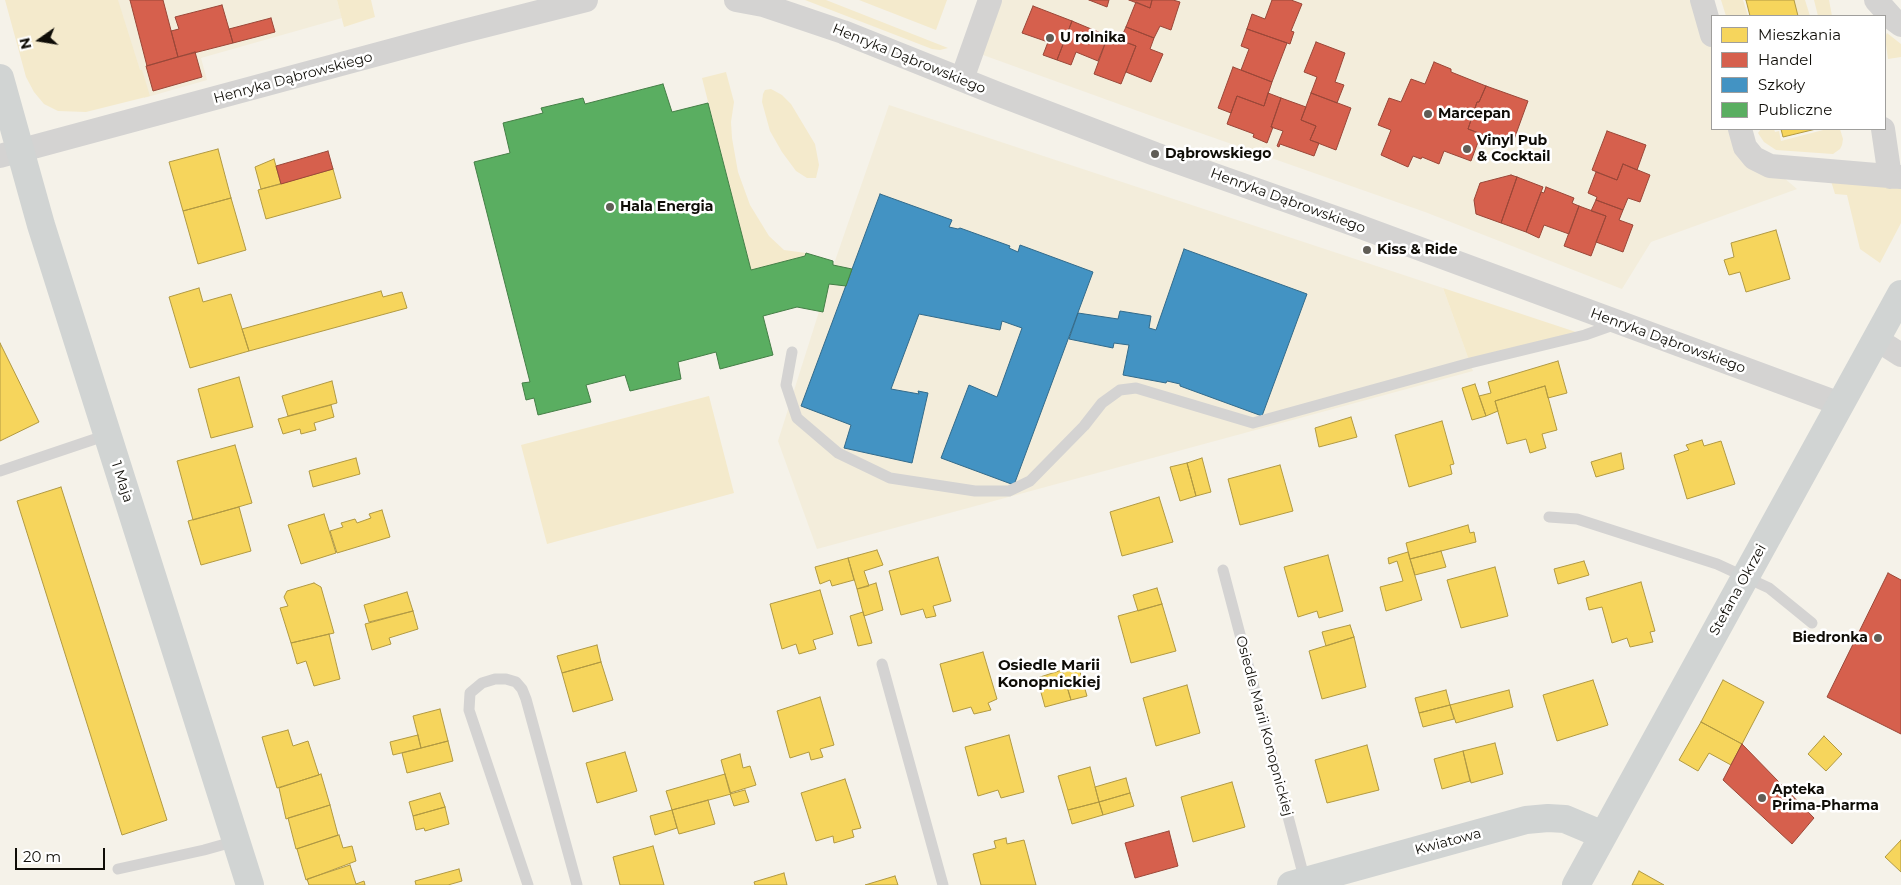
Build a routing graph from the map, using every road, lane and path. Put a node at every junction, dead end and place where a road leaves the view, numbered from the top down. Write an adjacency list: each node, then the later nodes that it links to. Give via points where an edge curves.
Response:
1 (586, 0): 14 (street, Henryka Dąbrowskiego)
2 (736, 0): 11 (street, Henryka Dąbrowskiego, via 807,19)
3 (990, 0): 11 (street)
4 (1702, 0): 9 (street)
5 (1870, 0): 7 (street)
6 (1876, 0): 8 (street)
7 (1870, 15)
8 (1901, 24)
9 (1711, 32)
10 (0, 78): 14 (street, 1 Maja)
11 (962, 79): 17 (street, Henryka Dąbrowskiego, via 1155,154)
12 (1740, 130): 15 (street, via 1745,148 1754,158 1770,166)
13 (1884, 130): 15 (street)
14 (10, 154): 22 (street, 1 Maja)
15 (1895, 177)
16 (1901, 294): 18 (street, Stefana Okrzei)
17 (1617, 323): 19 (lane, via 1585,335 1253,423 1136,388 1120,390 1102,403 1030,481 1009,491 975,491 890,478 838,453 797,418 786,385); 21 (street, Henryka Dąbrowskiego)
18 (1876, 339): 20 (street); 21 (street, Stefana Okrzei)
19 (792, 352)
20 (1901, 354)
21 (1840, 404): 26 (street, Stefana Okrzei)
22 (107, 435): 23 (lane); 30 (street, 1 Maja)
23 (0, 471)
24 (1549, 518): 26 (lane, via 1577,520 1717,564)
25 (1223, 570): 32 (lane, Osiedle Marii Konopnickiej)
26 (1745, 577): 27 (lane, via 1769,588); 29 (street, Stefana Okrzei)
27 (1812, 623)
28 (882, 664): 36 (lane)
29 (1604, 835): 32 (street, Kwiatowa, via 1565,819 1526,820); 37 (street, Stefana Okrzei)
30 (236, 840): 31 (lane); 33 (street, 1 Maja)
31 (118, 869)
32 (1298, 883)
33 (250, 885)
34 (528, 885): 35 (lane, via 469,710 470,693 482,683 495,679 516,682 522,689)
35 (578, 885)
36 (943, 885)
37 (1576, 885)

